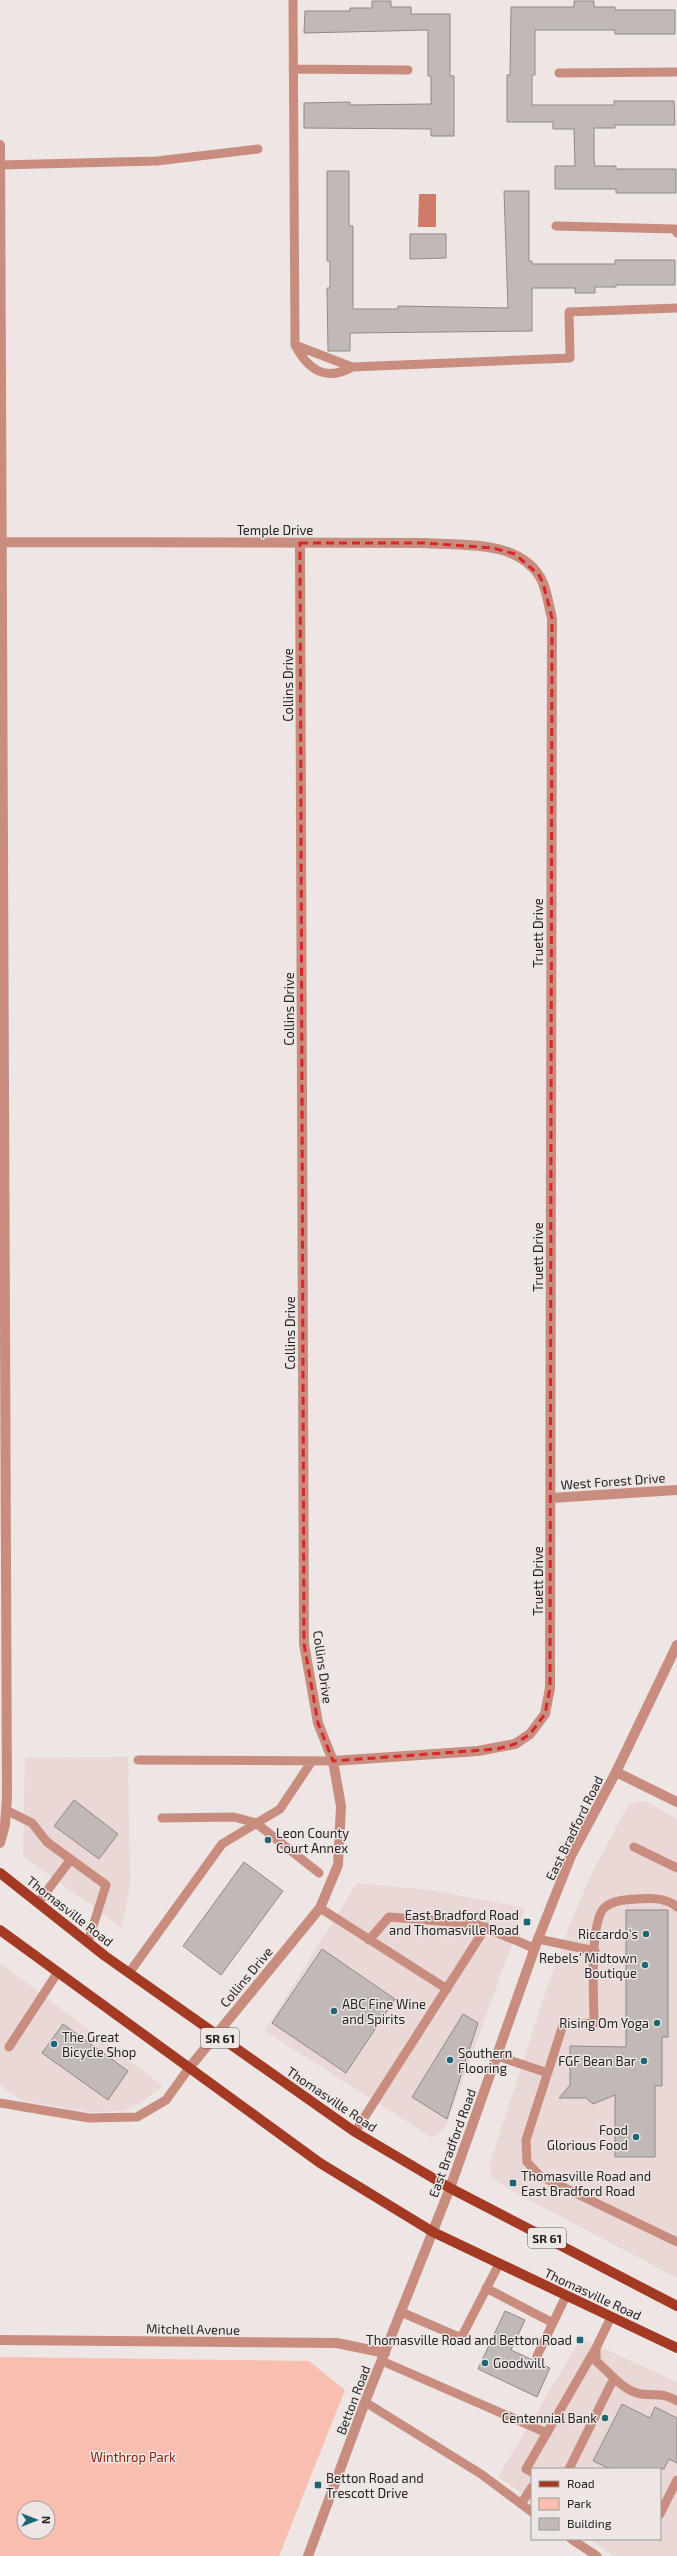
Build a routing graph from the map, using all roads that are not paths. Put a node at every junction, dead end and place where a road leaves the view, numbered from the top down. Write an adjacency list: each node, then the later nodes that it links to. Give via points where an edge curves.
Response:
1 (293, 0): 2 (lane)
2 (293, 69): 3 (lane); 13 (lane)
3 (408, 70)
4 (677, 72): 5 (lane)
5 (559, 73)
6 (0, 145): 8 (street)
7 (258, 149): 9 (lane, via 157,161)
8 (0, 158): 9 (street)
9 (0, 165): 15 (street)
10 (556, 226): 11 (lane, via 675,229)
11 (677, 233)
12 (677, 308): 14 (lane, via 569,312 570,358)
13 (295, 345): 14 (lane); 14 (lane, via 302,358 316,372 340,374)
14 (352, 367)
15 (1, 497): 16 (street)
16 (2, 542): 17 (street, Temple Drive); 19 (street)
17 (300, 543): 18 (street, Temple Drive, via 424,543 493,548 515,554); 29 (street, Collins Drive, via 304,1644 318,1723)
18 (539, 575): 24 (street, Truett Drive, via 552,618)
19 (2, 918): 20 (street)
20 (2, 1033): 21 (street)
21 (2, 1061): 22 (street)
22 (2, 1134): 26 (street)
23 (677, 1490): 24 (street, West Forest Drive)
24 (551, 1498): 29 (street, Truett Drive, via 550,1688 545,1714 530,1734 515,1744 497,1749)
25 (677, 1645): 30 (street, East Bradford Road)
26 (3, 1659): 32 (street)
27 (138, 1760): 28 (lane)
28 (312, 1761): 29 (lane); 34 (lane, via 280,1809)
29 (333, 1761): 43 (street, Collins Drive, via 341,1806 342,1833 338,1865)
30 (616, 1772): 31 (street); 48 (street, East Bradford Road, via 571,1856)
31 (677, 1802)
32 (6, 1810): 35 (street); 37 (lane, via 32,1823 47,1842)
33 (162, 1818): 34 (lane, via 234,1817)
34 (256, 1823): 40 (lane); 51 (lane, via 222,1844)
35 (0, 1843)
36 (634, 1848): 38 (lane)
37 (71, 1859): 41 (lane); 47 (lane, via 106,1885)
38 (677, 1868)
39 (0, 1873): 41 (main road, Thomasville Road / SR 61)
40 (319, 1873)
41 (38, 1903): 47 (main road, Thomasville Road / SR 61)
42 (677, 1907): 49 (lane, via 671,1902 652,1898 611,1903 603,1909 595,1928)
43 (320, 1908): 46 (lane); 53 (street, Collins Drive)
44 (486, 1926): 46 (lane, via 389,1917); 48 (lane); 52 (lane)
45 (1, 1933): 50 (main road, Thomasville Road)
46 (369, 1940): 52 (lane)
47 (88, 1942): 51 (main road, Thomasville Road / SR 61)
48 (536, 1944): 49 (lane); 55 (street, East Bradford Road)
49 (595, 1951): 57 (lane, via 594,2023 563,2026)
50 (58, 1972): 54 (lane); 56 (main road, Thomasville Road)
51 (129, 1973): 53 (main road, Thomasville Road / SR 61)
52 (447, 1989): 59 (lane)
53 (215, 2034): 56 (street, Collins Drive); 59 (main road, Thomasville Road / SR 61)
54 (9, 2047)
55 (497, 2056): 57 (lane); 60 (street, East Bradford Road)
56 (189, 2068): 58 (lane, via 166,2100 137,2117 89,2118); 61 (main road, Thomasville Road, via 320,2163)
57 (548, 2073): 62 (lane, via 526,2140 527,2162 540,2176)
58 (0, 2103)
59 (355, 2132): 60 (main road, Thomasville Road / SR 61)
60 (450, 2188): 61 (street, East Bradford Road); 66 (main road, Thomasville Road / SR 61)
61 (434, 2232): 63 (main road, Thomasville Road); 67 (street, Betton Road)
62 (677, 2242)
63 (499, 2264): 64 (lane); 65 (main road, Thomasville Road)
64 (486, 2288): 67 (lane, via 461,2338); 69 (lane)
65 (566, 2296): 68 (main road, Thomasville Road); 69 (lane)
66 (677, 2306)
67 (401, 2312): 74 (street, Betton Road)
68 (610, 2317): 71 (lane); 72 (main road, Thomasville Road)
69 (553, 2323): 73 (lane)
70 (0, 2340): 74 (street, Mitchell Avenue, via 337,2343)
71 (596, 2348): 75 (lane, via 596,2361); 78 (lane)
72 (677, 2348)
73 (537, 2356)
74 (383, 2357): 77 (street, Betton Road); 78 (lane)
75 (614, 2378): 76 (lane, via 640,2394 666,2394); 79 (lane)
76 (677, 2401)
77 (365, 2402): 83 (lane, via 481,2474); 87 (street, Betton Road)
78 (547, 2433): 80 (lane)
79 (569, 2468)
80 (529, 2471)
81 (677, 2480): 85 (lane)
82 (531, 2489): 83 (lane)
83 (521, 2504): 84 (lane)
84 (531, 2511)
85 (661, 2512)
86 (573, 2540): 88 (lane)
87 (308, 2556)
88 (597, 2556)

